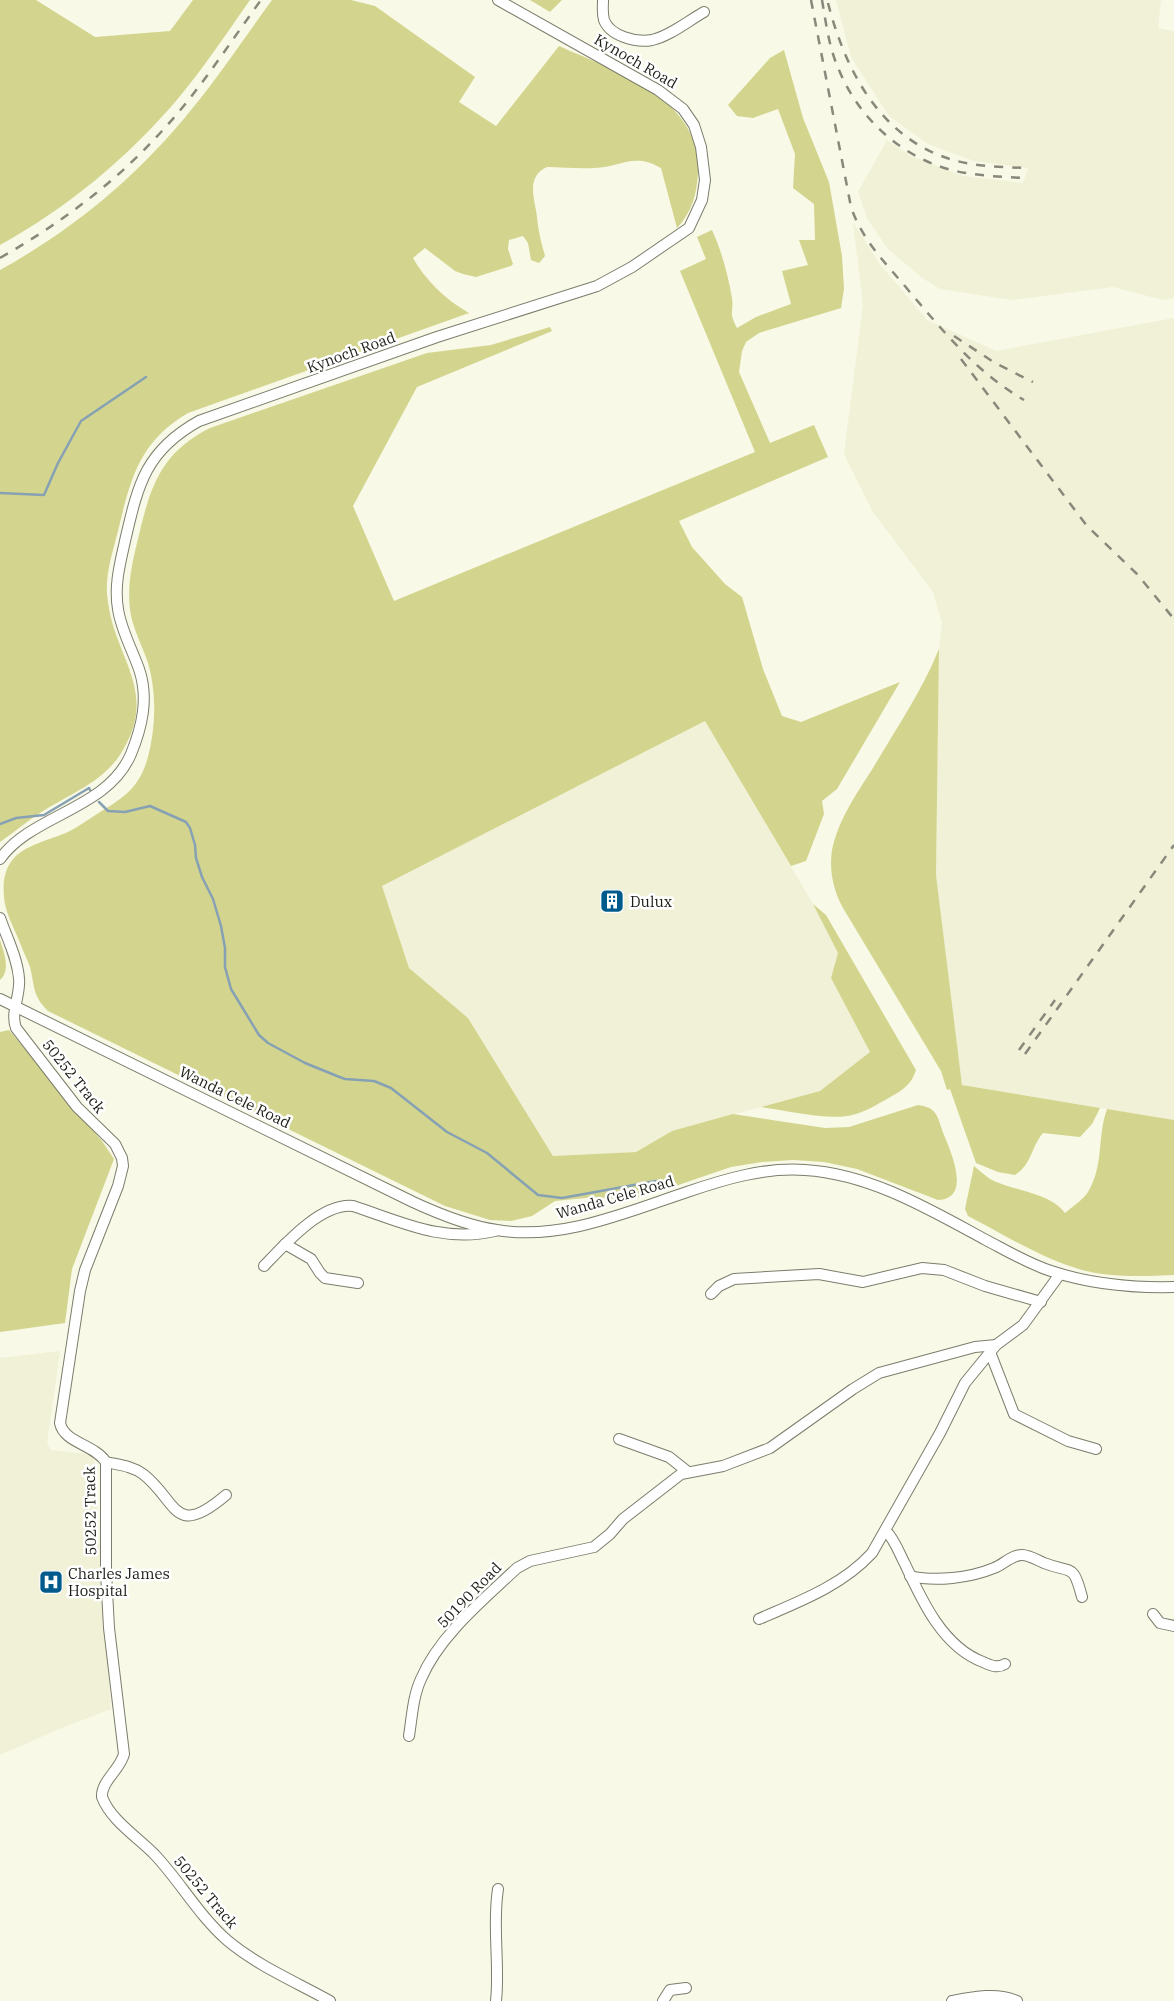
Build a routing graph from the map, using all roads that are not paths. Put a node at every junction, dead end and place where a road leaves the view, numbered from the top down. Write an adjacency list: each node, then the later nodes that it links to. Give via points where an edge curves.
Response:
1 (498, 0): 4 (street, Kynoch Road, via 658,90 683,109 694,125 704,163 705,180 696,216 689,228 675,239 597,286 438,337 199,421 168,442 152,460 140,482 116,586 120,618 140,670 142,685 142,723 132,751 116,777 100,793 15,843)
2 (603, 0): 3 (street, via 605,21 610,27 620,36 641,40 660,37)
3 (704, 12)
4 (0, 860)
5 (0, 918): 7 (street, via 20,979)
6 (0, 999): 7 (street, Wanda Cele Road)
7 (16, 1007): 8 (street, Wanda Cele Road, via 413,1202); 19 (street, 50252 Track, via 14,1022 20,1034 77,1107 115,1144 122,1158 118,1186 80,1291 60,1423 67,1436 92,1448)
8 (496, 1230): 9 (street, via 474,1236 438,1233 343,1205 328,1211); 11 (street, Wanda Cele Road, via 565,1229 734,1177 803,1169 846,1176 882,1188)
9 (285, 1244): 10 (street); 12 (street, via 312,1259 326,1278)
10 (264, 1266)
11 (1060, 1274): 13 (street, Wanda Cele Road, via 1114,1285); 15 (street)
12 (358, 1283)
13 (1174, 1287)
14 (711, 1294): 15 (street, via 718,1286 734,1279 819,1274 863,1282 922,1268 944,1270)
15 (1041, 1302): 16 (street, via 1023,1325)
16 (993, 1349): 18 (street, via 1014,1414 1061,1438); 20 (street, 50190 Road, via 975,1347 879,1373 770,1448 723,1466); 22 (street, via 964,1383)
17 (619, 1439): 20 (street, via 669,1457)
18 (1096, 1449)
19 (106, 1462): 21 (street, via 138,1470 181,1514 196,1514); 32 (street, 50252 Track, via 109,1628 124,1754 102,1792 104,1803 168,1869 226,1940)
20 (688, 1472): 29 (street, 50190 Road, via 668,1482 594,1546 523,1564 492,1592 453,1633 421,1678)
21 (226, 1496)
22 (886, 1531): 23 (street); 26 (street, via 872,1553 853,1570 822,1590)
23 (910, 1576): 24 (street, via 930,1579 982,1572 1022,1555 1074,1573); 28 (street, via 929,1610 954,1644 995,1667)
24 (1082, 1597)
25 (1153, 1614): 27 (street, via 1160,1623)
26 (759, 1619)
27 (1174, 1626)
28 (1005, 1664)
29 (409, 1736)
30 (498, 1889): 33 (street, via 495,1908)
31 (686, 1988): 34 (street, via 670,1990)
32 (330, 2001)
33 (496, 2001)
34 (663, 2001)
35 (952, 2001): 36 (street, via 989,1996)
36 (1017, 2001)

